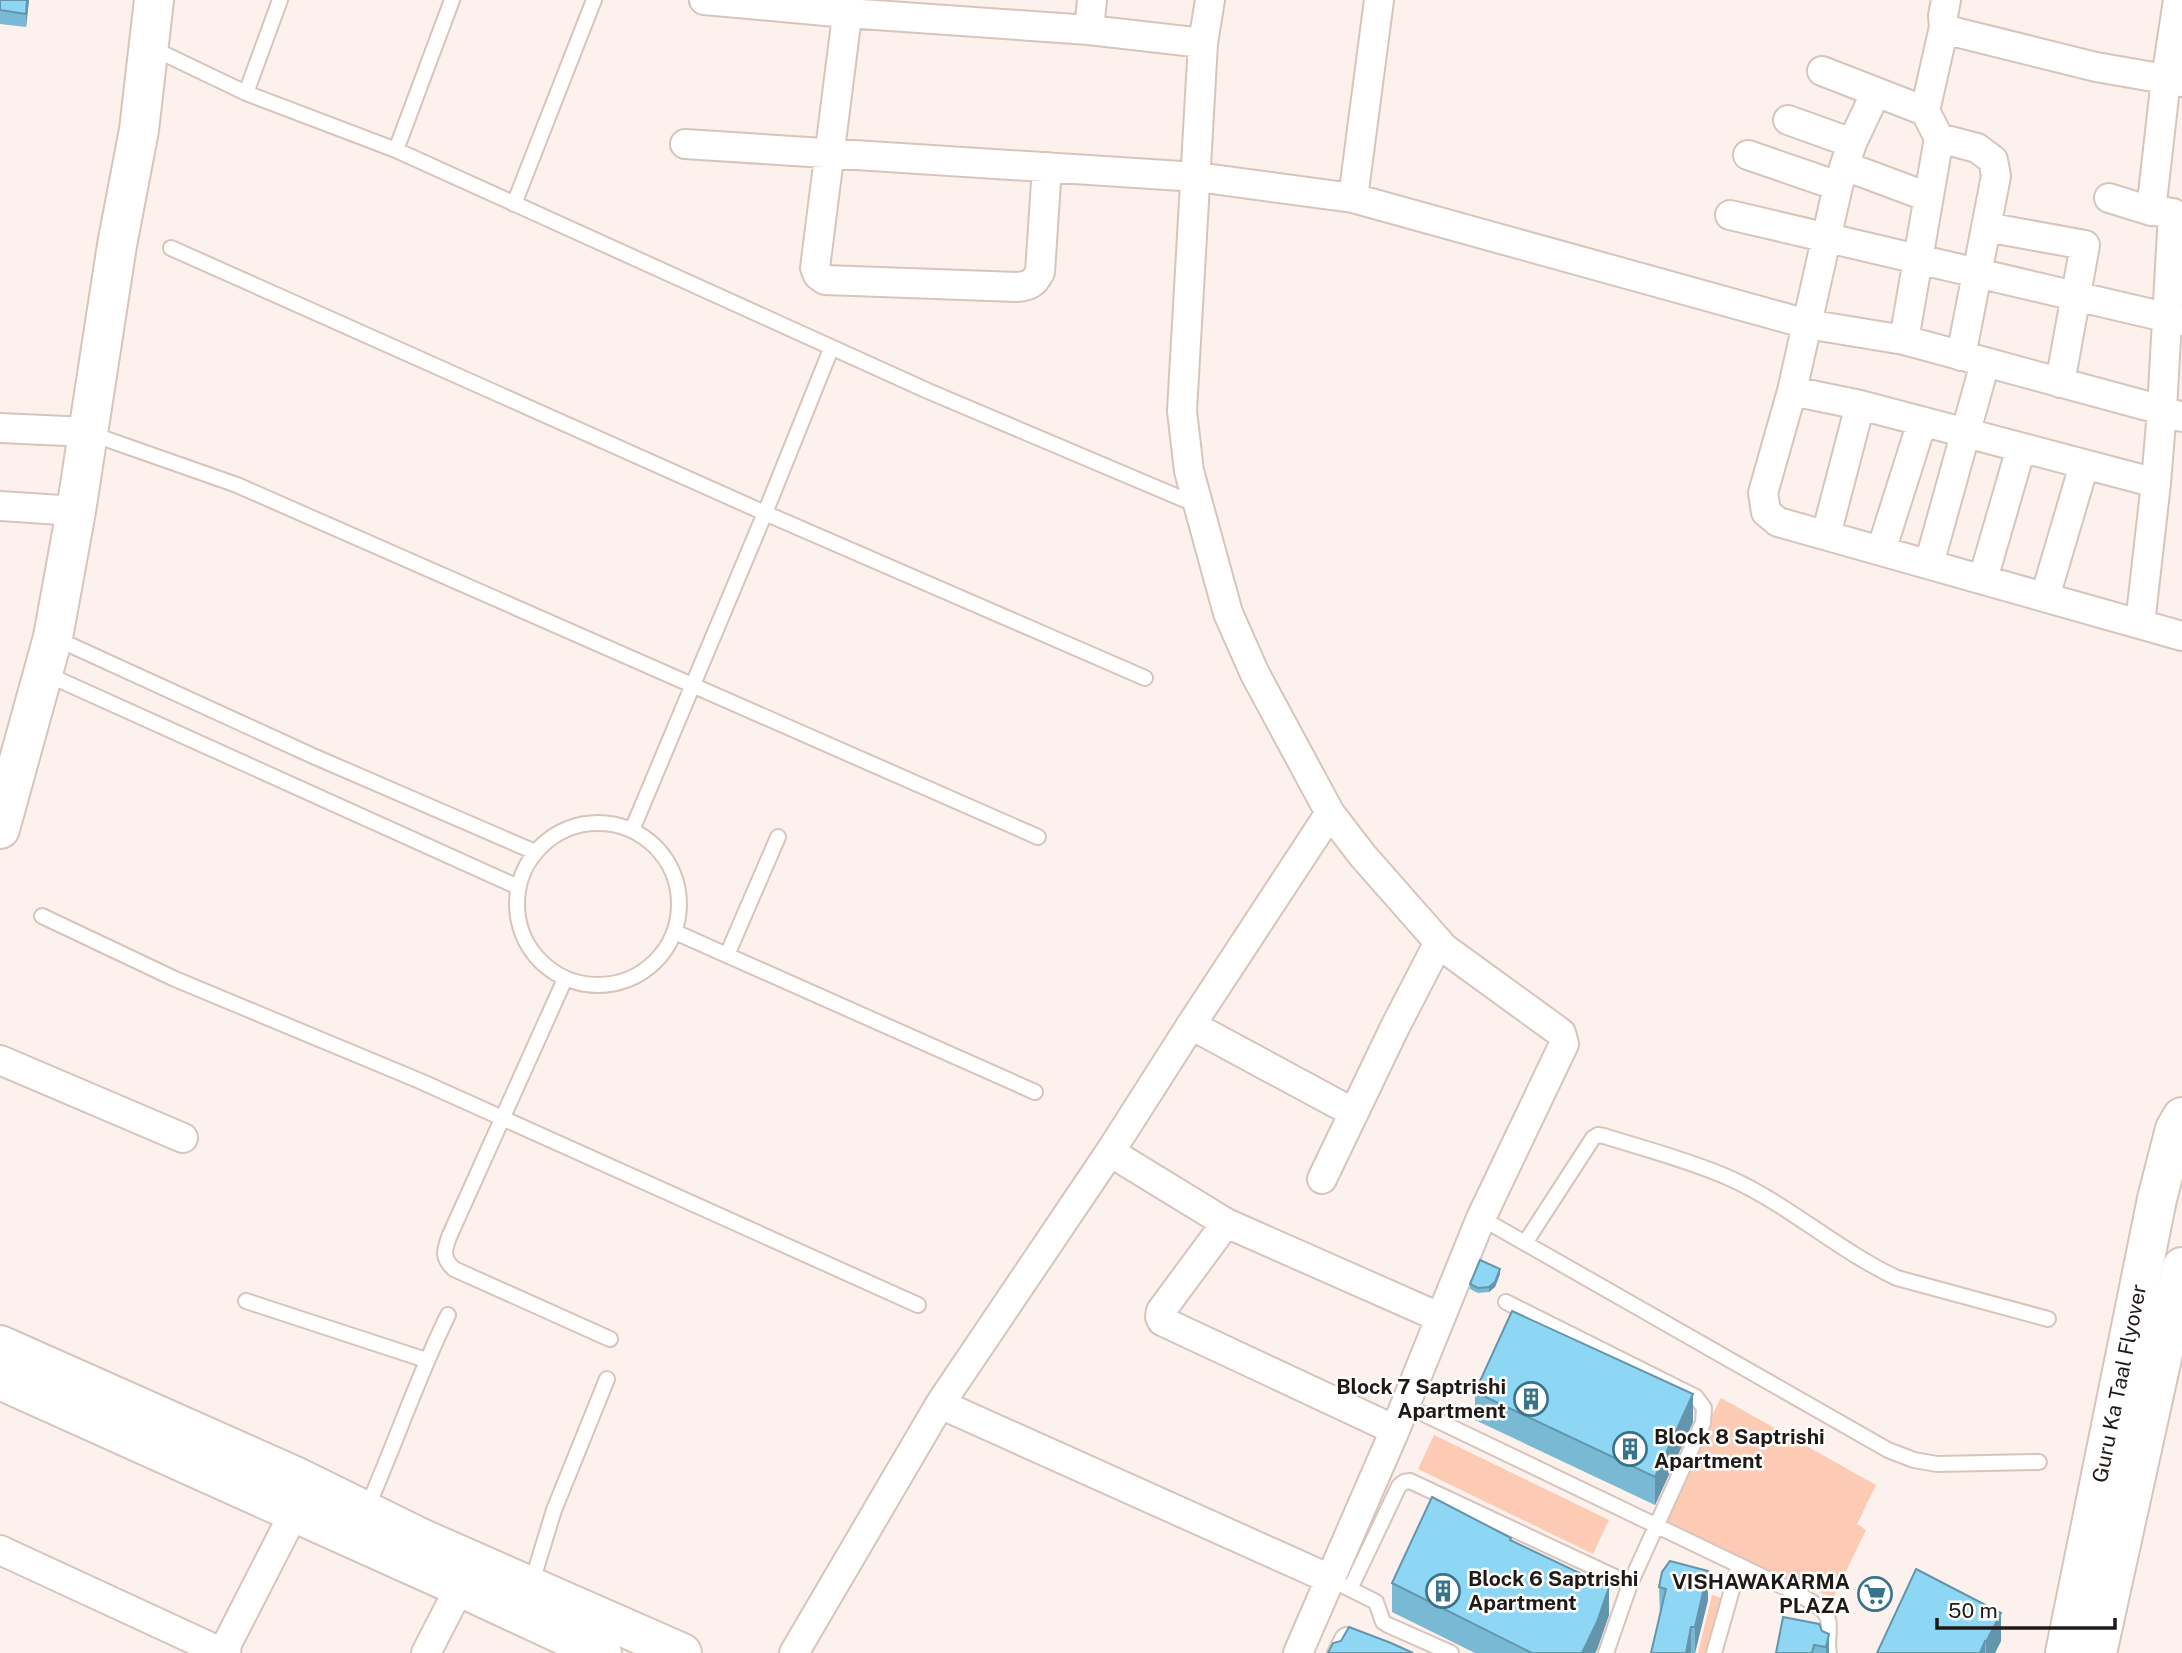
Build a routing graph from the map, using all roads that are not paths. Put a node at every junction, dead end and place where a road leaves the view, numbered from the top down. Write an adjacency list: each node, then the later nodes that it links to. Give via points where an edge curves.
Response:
1 (154, 0): 16 (street)
2 (280, 0): 20 (lane)
3 (452, 0): 25 (lane)
4 (594, 0): 34 (lane)
5 (704, 0): 9 (street)
6 (1092, 0): 14 (street)
7 (1210, 0): 15 (street)
8 (1380, 0): 32 (street)
9 (759, 3): 10 (street)
10 (848, 6): 12 (street); 26 (street)
11 (2179, 10): 18 (street)
12 (1021, 13): 14 (street)
13 (1945, 14): 18 (street, via 1955,32 2096,67); 21 (street)
14 (1089, 30): 15 (street)
15 (1203, 43): 30 (street)
16 (149, 46): 20 (lane); 54 (street)
17 (1822, 71): 19 (street)
18 (2174, 80): 35 (street)
19 (1876, 92): 21 (street); 28 (street)
20 (246, 93): 25 (lane)
21 (1925, 111): 23 (street)
22 (1788, 120): 28 (street)
23 (1939, 138): 31 (street); 37 (street, via 1977,148 1993,160 1996,176)
24 (685, 144): 26 (street)
25 (396, 150): 34 (lane)
26 (828, 153): 29 (street); 29 (street, via 815,268 825,281 1029,286 1040,272)
27 (1748, 155): 28 (street)
28 (1845, 165): 31 (street); 38 (street)
29 (1047, 167): 30 (street)
30 (1197, 177): 32 (street); 59 (street, via 1182,411 1188,471)
31 (1928, 197): 40 (street)
32 (1353, 198): 44 (street)
33 (2109, 198): 35 (street)
34 (514, 204): 46 (lane)
35 (2169, 213): 43 (street)
36 (1730, 215): 38 (street)
37 (1986, 227): 41 (street); 42 (street, via 2085,245)
38 (1826, 238): 40 (street); 44 (street)
39 (171, 248): 62 (lane)
40 (1918, 259): 41 (street); 45 (street)
41 (1977, 273): 42 (street); 47 (street)
42 (2075, 296): 43 (street); 48 (street)
43 (2175, 320): 51 (street)
44 (1807, 324): 45 (street); 49 (street)
45 (1904, 340): 47 (street)
46 (831, 349): 59 (lane); 62 (lane)
47 (1973, 359): 48 (street); 55 (street)
48 (2060, 383): 51 (street)
49 (1792, 391): 50 (street); 63 (street, via 1763,493 1766,512 1778,522)
50 (1860, 405): 52 (street); 63 (street)
51 (2172, 413): 58 (street)
52 (1922, 422): 55 (street); 64 (street)
53 (0, 428): 54 (street)
54 (88, 432): 61 (street); 73 (lane, via 237,485)
55 (1965, 433): 56 (street); 65 (street)
56 (2021, 448): 57 (street); 66 (street)
57 (2084, 465): 58 (street); 67 (street)
58 (2156, 483): 68 (street)
59 (1197, 505): 74 (street, via 1228,614)
60 (0, 506): 61 (street)
61 (76, 511): 70 (street)
62 (765, 513): 72 (lane); 73 (lane)
63 (1826, 535): 64 (street)
64 (1881, 551): 65 (street)
65 (1929, 564): 66 (street)
66 (1983, 579): 67 (street)
67 (2045, 597): 68 (street)
68 (2140, 624): 69 (street)
69 (2182, 636)
70 (53, 637): 71 (street); 79 (lane)
71 (43, 673): 75 (street); 80 (lane)
72 (1144, 678)
73 (692, 685): 76 (lane); 78 (lane)
74 (1330, 813): 83 (street); 86 (street)
75 (0, 829)
76 (632, 830): 79 (lane, via 607,822 580,824 555,834); 82 (lane, via 652,843 668,862 680,908)
77 (778, 837): 84 (lane)
78 (1038, 837)
79 (535, 852): 80 (lane)
80 (518, 887): 85 (lane, via 521,931 531,951)
81 (42, 916): 91 (lane, via 175,979)
82 (675, 932): 84 (lane); 85 (lane, via 649,968 630,979 609,985)
83 (1439, 942): 89 (street); 95 (street, via 1564,1038)
84 (727, 955): 88 (lane)
85 (565, 979): 91 (lane)
86 (1191, 1025): 89 (street); 93 (street)
87 (0, 1060): 92 (street)
88 (1035, 1092)
89 (1354, 1113): 94 (street)
90 (2182, 1117): 134 (street, Guru Ka Taal Flyover, via 2157,1199)
91 (502, 1118): 101 (lane); 105 (lane, via 449,1237 443,1254 447,1263)
92 (183, 1138)
93 (1110, 1152): 96 (street); 110 (street)
94 (1322, 1179)
95 (1481, 1218): 97 (lane); 103 (street)
96 (1226, 1223): 103 (street); 111 (street, via 1161,1311 1162,1321)
97 (1525, 1243): 104 (lane, via 1593,1138 1605,1136 1726,1177 1897,1278); 112 (lane, via 1888,1450 1937,1464)
98 (2182, 1267): 135 (street, Guru Ka Taal Flyover)
99 (246, 1301): 107 (lane)
100 (1506, 1302): 115 (lane, via 1701,1402 1703,1423)
101 (918, 1305)
102 (448, 1315): 107 (lane)
103 (1439, 1317): 111 (street)
104 (2048, 1319)
105 (610, 1339)
106 (0, 1345): 113 (street)
107 (426, 1360): 113 (lane)
108 (607, 1379): 121 (lane, via 554,1510)
109 (0, 1380): 114 (street)
110 (940, 1404): 119 (street); 126 (street)
111 (1400, 1417): 115 (lane); 119 (street)
112 (2039, 1462)
113 (366, 1510): 118 (street, via 423,1539)
114 (295, 1513): 118 (street); 122 (street)
115 (1657, 1525): 117 (lane); 120 (lane)
116 (0, 1550): 122 (street)
117 (1739, 1565): 132 (lane); 133 (lane, via 1823,1609 1829,1620)
118 (465, 1573): 121 (street); 123 (street); 124 (street)
119 (1340, 1584): 120 (lane, via 1399,1486 1410,1481); 127 (street); 130 (lane, via 1376,1602 1383,1622)
120 (1630, 1584): 131 (lane)
121 (531, 1586): 125 (street)
122 (225, 1653)
123 (426, 1653)
124 (599, 1653)
125 (682, 1653)
126 (794, 1653)
127 (1298, 1653)
128 (1335, 1653): 129 (lane, via 1346,1635)
129 (1389, 1653)
130 (1451, 1653)
131 (1606, 1653)
132 (1714, 1653)
133 (1829, 1653)
134 (2065, 1653)
135 (2097, 1653)

